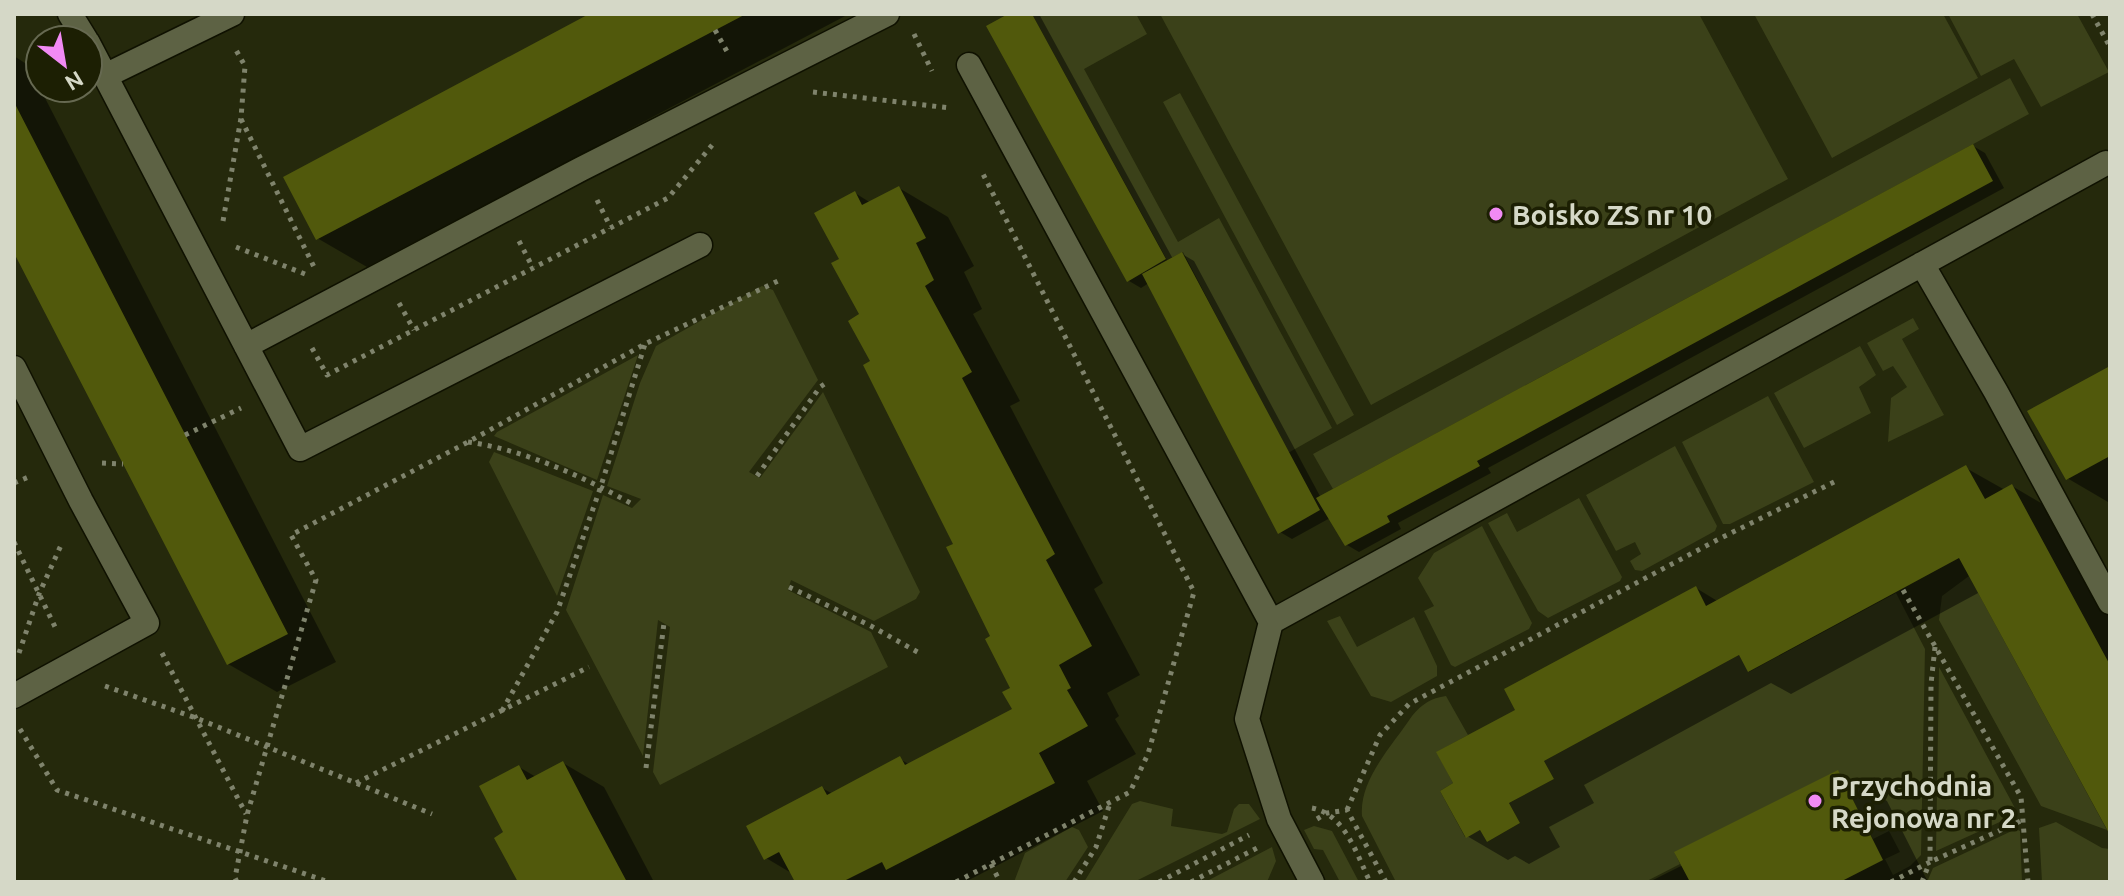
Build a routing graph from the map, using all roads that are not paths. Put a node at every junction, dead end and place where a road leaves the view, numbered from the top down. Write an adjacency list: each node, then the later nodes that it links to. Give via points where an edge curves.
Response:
1 (887, 14): 9 (street)
2 (226, 17): 5 (street)
3 (969, 65): 12 (street)
4 (104, 70): 5 (street)
5 (107, 75): 9 (street)
6 (2106, 163): 8 (street)
7 (700, 245): 9 (street, via 300,449)
8 (1922, 264): 11 (street); 12 (street)
9 (246, 346)
10 (14, 368): 13 (street, via 147,623)
11 (2110, 602)
12 (1271, 622): 14 (street, via 1247,719 1279,819)
13 (14, 696)
14 (1312, 882)

